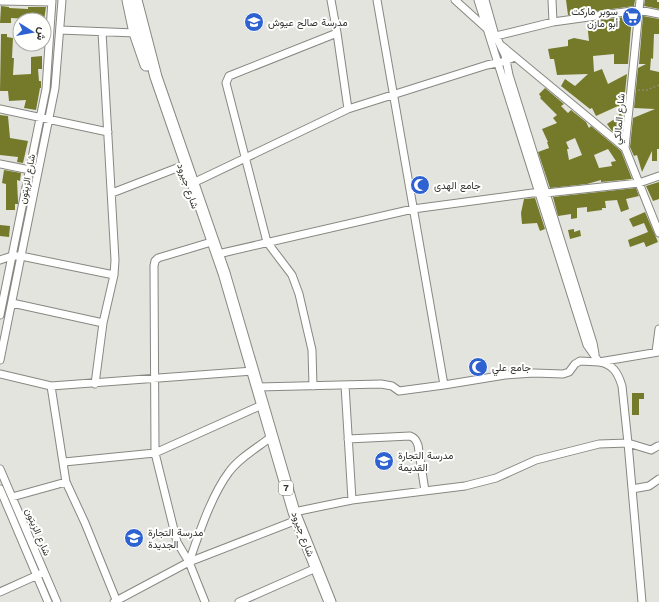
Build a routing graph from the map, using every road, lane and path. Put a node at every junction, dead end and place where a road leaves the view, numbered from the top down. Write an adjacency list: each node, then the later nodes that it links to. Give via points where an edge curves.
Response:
1 (62, 0): 17 (street, شارع الزيتون)
2 (128, 0): 19 (main road, شارع جيرود)
3 (136, 0): 41 (main road, شارع جيرود, via 156,77)
4 (331, 0): 20 (street)
5 (377, 0): 29 (street)
6 (455, 0): 16 (street)
7 (478, 0): 16 (street)
8 (485, 0): 21 (street)
9 (552, 0): 15 (street)
10 (640, 0): 13 (street, شارع المالكي)
11 (0, 1): 12 (street)
12 (52, 1): 32 (street, شارع الزيتون, via 46,89)
13 (639, 10): 14 (street); 15 (street); 28 (street, شارع المالكي)
14 (659, 14)
15 (553, 22): 21 (street)
16 (487, 29): 23 (street)
17 (60, 30): 18 (street); 33 (street, شارع الزيتون, via 55,88)
18 (102, 32): 19 (street); 34 (street)
19 (135, 33): 38 (main road, شارع جيرود)
20 (337, 33): 31 (street); 36 (street, via 229,76 226,83)
21 (496, 36): 22 (street)
22 (500, 45): 23 (street); 24 (street); 25 (street)
23 (493, 47): 26 (street)
24 (515, 57): 25 (street); 35 (street)
25 (506, 61): 26 (street); 44 (street)
26 (498, 63): 29 (street); 44 (street)
27 (659, 85): 28 (path, via 647,90)
28 (631, 89): 35 (street, شارع المالكي)
29 (393, 95): 31 (street); 45 (street)
30 (0, 109): 32 (street)
31 (348, 109): 36 (street)
32 (40, 118): 33 (street); 39 (street, شارع الزيتون)
33 (49, 120): 34 (street); 51 (street, شارع الزيتون)
34 (108, 132): 43 (street)
35 (625, 148): 42 (street, شارع المالكي)
36 (246, 157): 41 (street); 47 (street)
37 (0, 164): 39 (street)
38 (182, 166): 43 (street); 48 (main road, شارع جيرود)
39 (30, 170): 50 (street, شارع الزيتون)
40 (659, 176): 42 (street)
41 (193, 183): 49 (main road, شارع جيرود)
42 (639, 183): 44 (street); 46 (street, شارع المالكي)
43 (112, 193): 53 (street)
44 (543, 193): 45 (street); 60 (street)
45 (413, 209): 47 (street); 66 (street)
46 (659, 233)
47 (267, 242): 49 (street); 68 (street, via 292,275 299,294 312,350)
48 (208, 243): 61 (main road, شارع جيرود); 63 (street, via 155,261)
49 (218, 254): 61 (main road, شارع جيرود)
50 (12, 256): 51 (street); 52 (street); 55 (street, شارع الزيتون)
51 (21, 256): 53 (street); 54 (street, شارع الزيتون)
52 (0, 260)
53 (114, 275): 56 (street)
54 (12, 303): 56 (street); 59 (street, شارع الزيتون)
55 (0, 315)
56 (103, 322): 64 (street)
57 (659, 329): 58 (street)
58 (658, 352): 60 (street)
59 (0, 360)
60 (599, 362): 66 (street, via 580,361 569,372 563,374 505,375); 73 (street, via 608,363 620,380)
61 (253, 371): 63 (street); 69 (main road, شارع جيرود / 7)
62 (0, 374): 67 (street)
63 (154, 379): 64 (street); 75 (street)
64 (95, 384): 67 (street)
65 (345, 385): 66 (street, via 381,384 392,386 399,391); 68 (street); 72 (street)
66 (444, 385)
67 (51, 386): 76 (street)
68 (313, 386): 69 (street)
69 (258, 387): 70 (main road, شارع جيرود / 7)
70 (262, 405): 71 (main road, شارع جيرود / 7); 75 (street)
71 (271, 437): 85 (main road, شارع جيرود / 7); 86 (street, via 229,472 202,526)
72 (348, 439): 82 (street, via 410,436 416,439); 84 (street)
73 (628, 443): 74 (street, via 651,450); 81 (street); 82 (street, via 598,444 536,460 496,478 465,486)
74 (659, 446)
75 (155, 453): 76 (street); 86 (street, via 177,542)
76 (64, 462): 79 (street)
77 (0, 469): 83 (street, شارع الزيتون)
78 (659, 479): 81 (street, via 649,486)
79 (66, 482): 83 (street); 93 (street)
80 (0, 489): 89 (street, شارع الزيتون)
81 (632, 489): 97 (street)
82 (425, 491): 84 (street)
83 (12, 497): 88 (street, شارع الزيتون)
84 (352, 500): 85 (street)
85 (295, 516): 86 (street); 87 (main road, شارع جيرود / 7)
86 (189, 562): 93 (street); 94 (street)
87 (316, 568): 95 (street); 96 (main road, شارع جيرود / 7)
88 (44, 572): 89 (street); 92 (street, شارع الزيتون)
89 (37, 575): 90 (street); 91 (street, شارع الزيتون)
90 (0, 592)
91 (48, 602)
92 (57, 602)
93 (116, 602)
94 (205, 602)
95 (239, 602)
96 (330, 602)
97 (642, 602)

